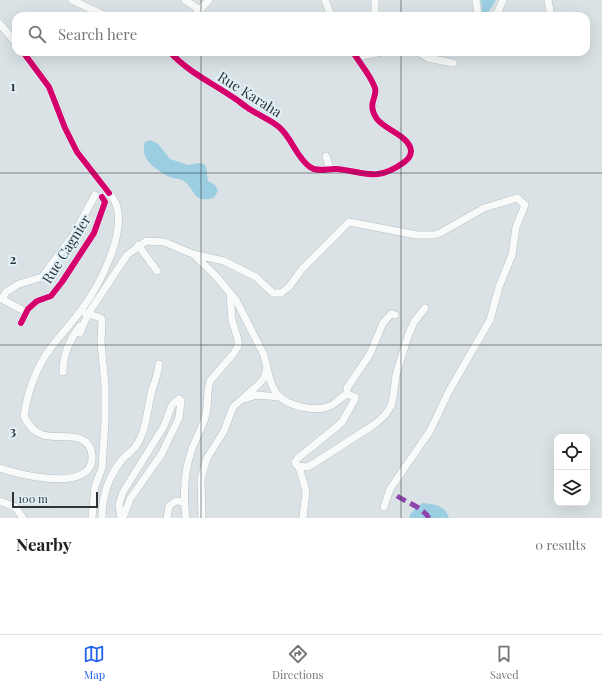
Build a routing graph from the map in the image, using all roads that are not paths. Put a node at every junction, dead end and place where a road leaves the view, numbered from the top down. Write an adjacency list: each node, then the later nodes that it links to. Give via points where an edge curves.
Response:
1 (185, 0): 9 (street)
2 (209, 0): 9 (street)
3 (326, 0): 12 (street)
4 (375, 0): 10 (street)
5 (476, 0): 13 (street)
6 (503, 0): 14 (street)
7 (548, 0): 15 (street)
8 (77, 1): 11 (street)
9 (200, 10)
10 (375, 11)
11 (98, 12)
12 (330, 12)
13 (478, 12)
14 (498, 12)
15 (550, 12)
16 (0, 24): 17 (street)
17 (12, 38)
18 (26, 56): 32 (street, via 49,87 77,152 109,193 119,219 118,231)
19 (174, 56): 24 (street, Rue Karaha, via 189,70 280,127 299,155 311,167 318,170)
20 (356, 56): 24 (street, Rue Karaha, via 362,62 376,90 372,104 375,115 382,124 406,141 411,153 408,159 394,170 377,175)
21 (425, 56): 22 (street)
22 (454, 64)
23 (326, 156): 24 (street)
24 (330, 169)
25 (138, 245): 26 (street, via 146,241 159,241); 27 (street); 32 (street, via 127,255)
26 (192, 254): 28 (street); 47 (street, via 224,261 256,277 276,294 289,287 302,269 349,222 425,236 440,233 484,208 518,198 524,202 516,227 512,255 490,320 449,391 430,431 390,489)
27 (157, 271)
28 (230, 293): 38 (street, via 240,306 264,355); 46 (street, via 232,320 238,346 210,381 206,417 191,450 187,466)
29 (1, 298): 31 (street); 31 (street, Rue Cagnier, via 19,284 42,277 99,196 105,202 94,233 51,296 37,301)
30 (425, 308): 43 (street, via 414,322 408,336 396,374 391,406 385,415 313,464)
31 (26, 312): 35 (street, Rue Cagnier)
32 (85, 312): 34 (street); 44 (street, via 42,361 24,416 34,430 44,435 79,438 90,448 91,464 77,478 62,479 26,475); 49 (street, via 102,320 105,401 102,468 95,486)
33 (395, 314): 40 (street, via 390,314 386,318 375,346 347,388)
34 (84, 321): 36 (street); 39 (street, via 74,334 63,361)
35 (21, 323)
36 (80, 333)
37 (159, 364): 50 (street, via 143,433 136,447 122,460 110,479 102,505)
38 (267, 368): 41 (street); 42 (street, via 264,378)
39 (63, 372)
40 (347, 394): 41 (street, via 330,406 317,409 297,405); 43 (street, via 353,395 355,399 345,416 325,437 301,454 295,462)
41 (280, 397): 42 (street, via 256,396)
42 (240, 401): 54 (street, via 233,407 224,431 204,466 200,492)
43 (299, 467): 55 (street, via 306,491)
44 (0, 468)
45 (0, 501): 48 (street, via 15,507)
46 (184, 502): 52 (street, via 176,501 169,506); 53 (street)
47 (384, 507)
48 (23, 518)
49 (92, 518)
50 (102, 518)
51 (122, 518): 51 (street, via 130,499 156,464 179,418 180,399 172,405 164,426 124,492 119,505)
52 (167, 518)
53 (186, 518)
54 (202, 518)
55 (303, 518)

